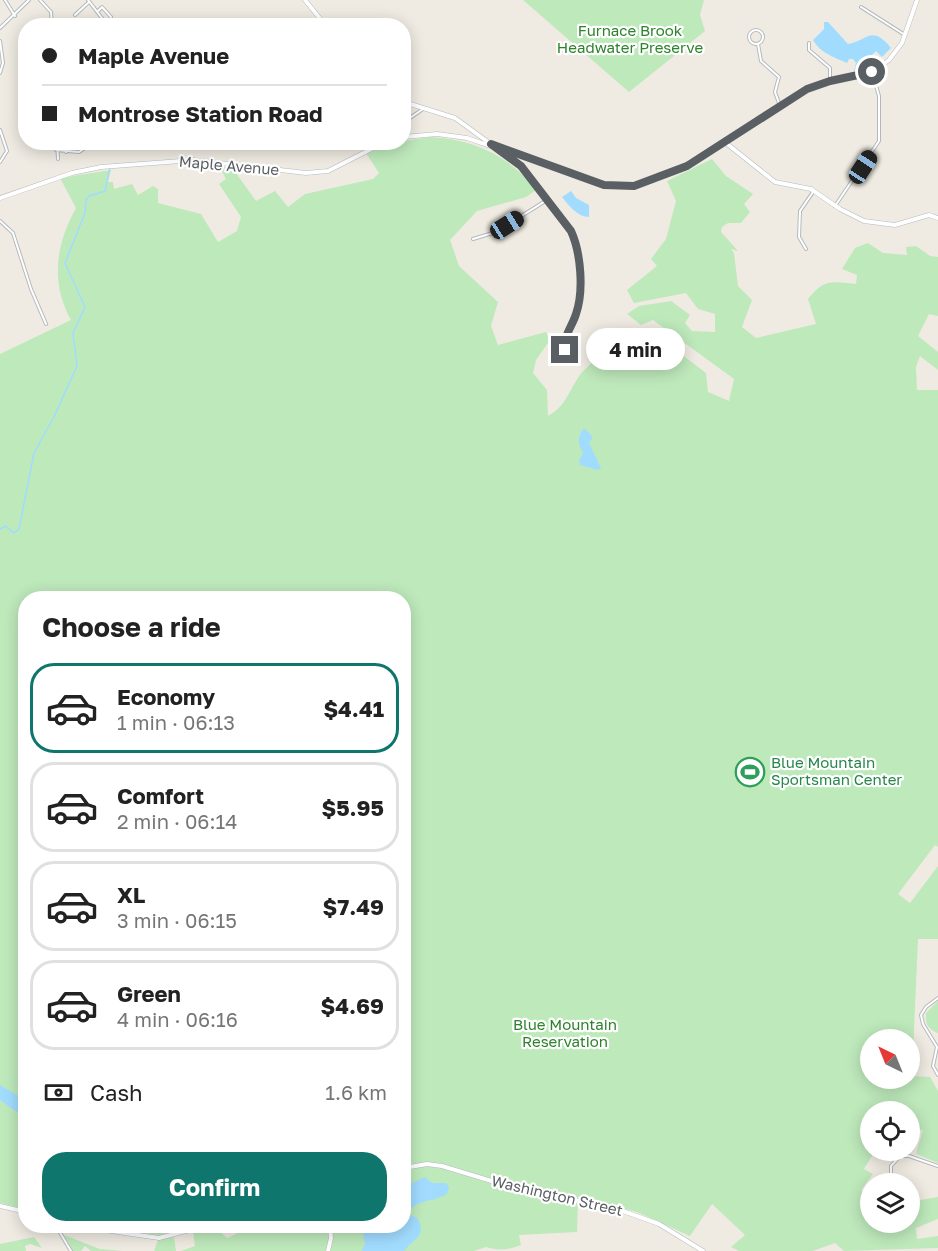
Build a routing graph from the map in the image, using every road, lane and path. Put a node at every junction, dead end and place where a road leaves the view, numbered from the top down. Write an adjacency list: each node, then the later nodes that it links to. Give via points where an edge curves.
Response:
1 (5, 0): 10 (street)
2 (29, 0): 10 (street)
3 (40, 0): 12 (street)
4 (305, 0): 14 (street)
5 (917, 0): 16 (street)
6 (88, 1): 8 (street); 9 (street)
7 (861, 7): 16 (street)
8 (99, 11): 11 (street, via 102,7); 13 (street)
9 (75, 15)
10 (15, 16): 15 (street)
11 (111, 17)
12 (51, 18)
13 (104, 18)
14 (320, 18)
15 (0, 28)
16 (905, 35): 20 (street, via 889,60)
17 (0, 41): 21 (street)
18 (809, 43): 22 (street, via 809,50 830,68)
19 (758, 44): 19 (street, via 763,34 756,30 749,37); 24 (street, via 760,61 779,77 776,92)
20 (872, 72): 22 (street); 40 (street, via 879,96 879,141)
21 (0, 73)
22 (830, 81): 24 (street, via 807,89)
23 (411, 105): 25 (street)
24 (780, 106): 29 (street)
25 (423, 109): 26 (street); 30 (street, via 461,121)
26 (411, 117)
27 (0, 130): 36 (street, via 7,151)
28 (411, 137): 30 (street, via 450,135)
29 (726, 143): 30 (street, via 678,170 620,187 604,185); 37 (street, via 775,182)
30 (491, 144): 39 (street, via 521,166)
31 (56, 150): 34 (street); 35 (street)
32 (85, 150): 34 (street)
33 (369, 150): 38 (street, Maple Avenue, via 335,168 314,173 194,160 91,168)
34 (66, 152)
35 (58, 159)
36 (0, 162)
37 (814, 190): 40 (street); 44 (street, via 800,211 799,237)
38 (0, 198)
39 (547, 200): 43 (street, via 495,232); 46 (street, via 571,231 576,245 581,279 577,311 564,344)
40 (835, 206): 41 (street, via 874,223 902,224 929,215)
41 (938, 218)
42 (0, 221): 45 (street, via 14,233)
43 (473, 239)
44 (806, 249)
45 (46, 324)
46 (573, 364)
47 (938, 998): 48 (street, via 921,1015 937,1047 933,1066)
48 (938, 1075)
49 (938, 1166): 51 (street, via 900,1156 891,1166)
50 (411, 1167): 60 (street, Washington Street, via 442,1166 531,1193 609,1206 659,1224)
51 (891, 1173)
52 (0, 1206): 53 (street)
53 (18, 1210)
54 (60, 1233): 58 (street)
55 (125, 1233): 56 (street, via 159,1238)
56 (178, 1233)
57 (331, 1233): 59 (street)
58 (71, 1251)
59 (328, 1251)
60 (703, 1251)

